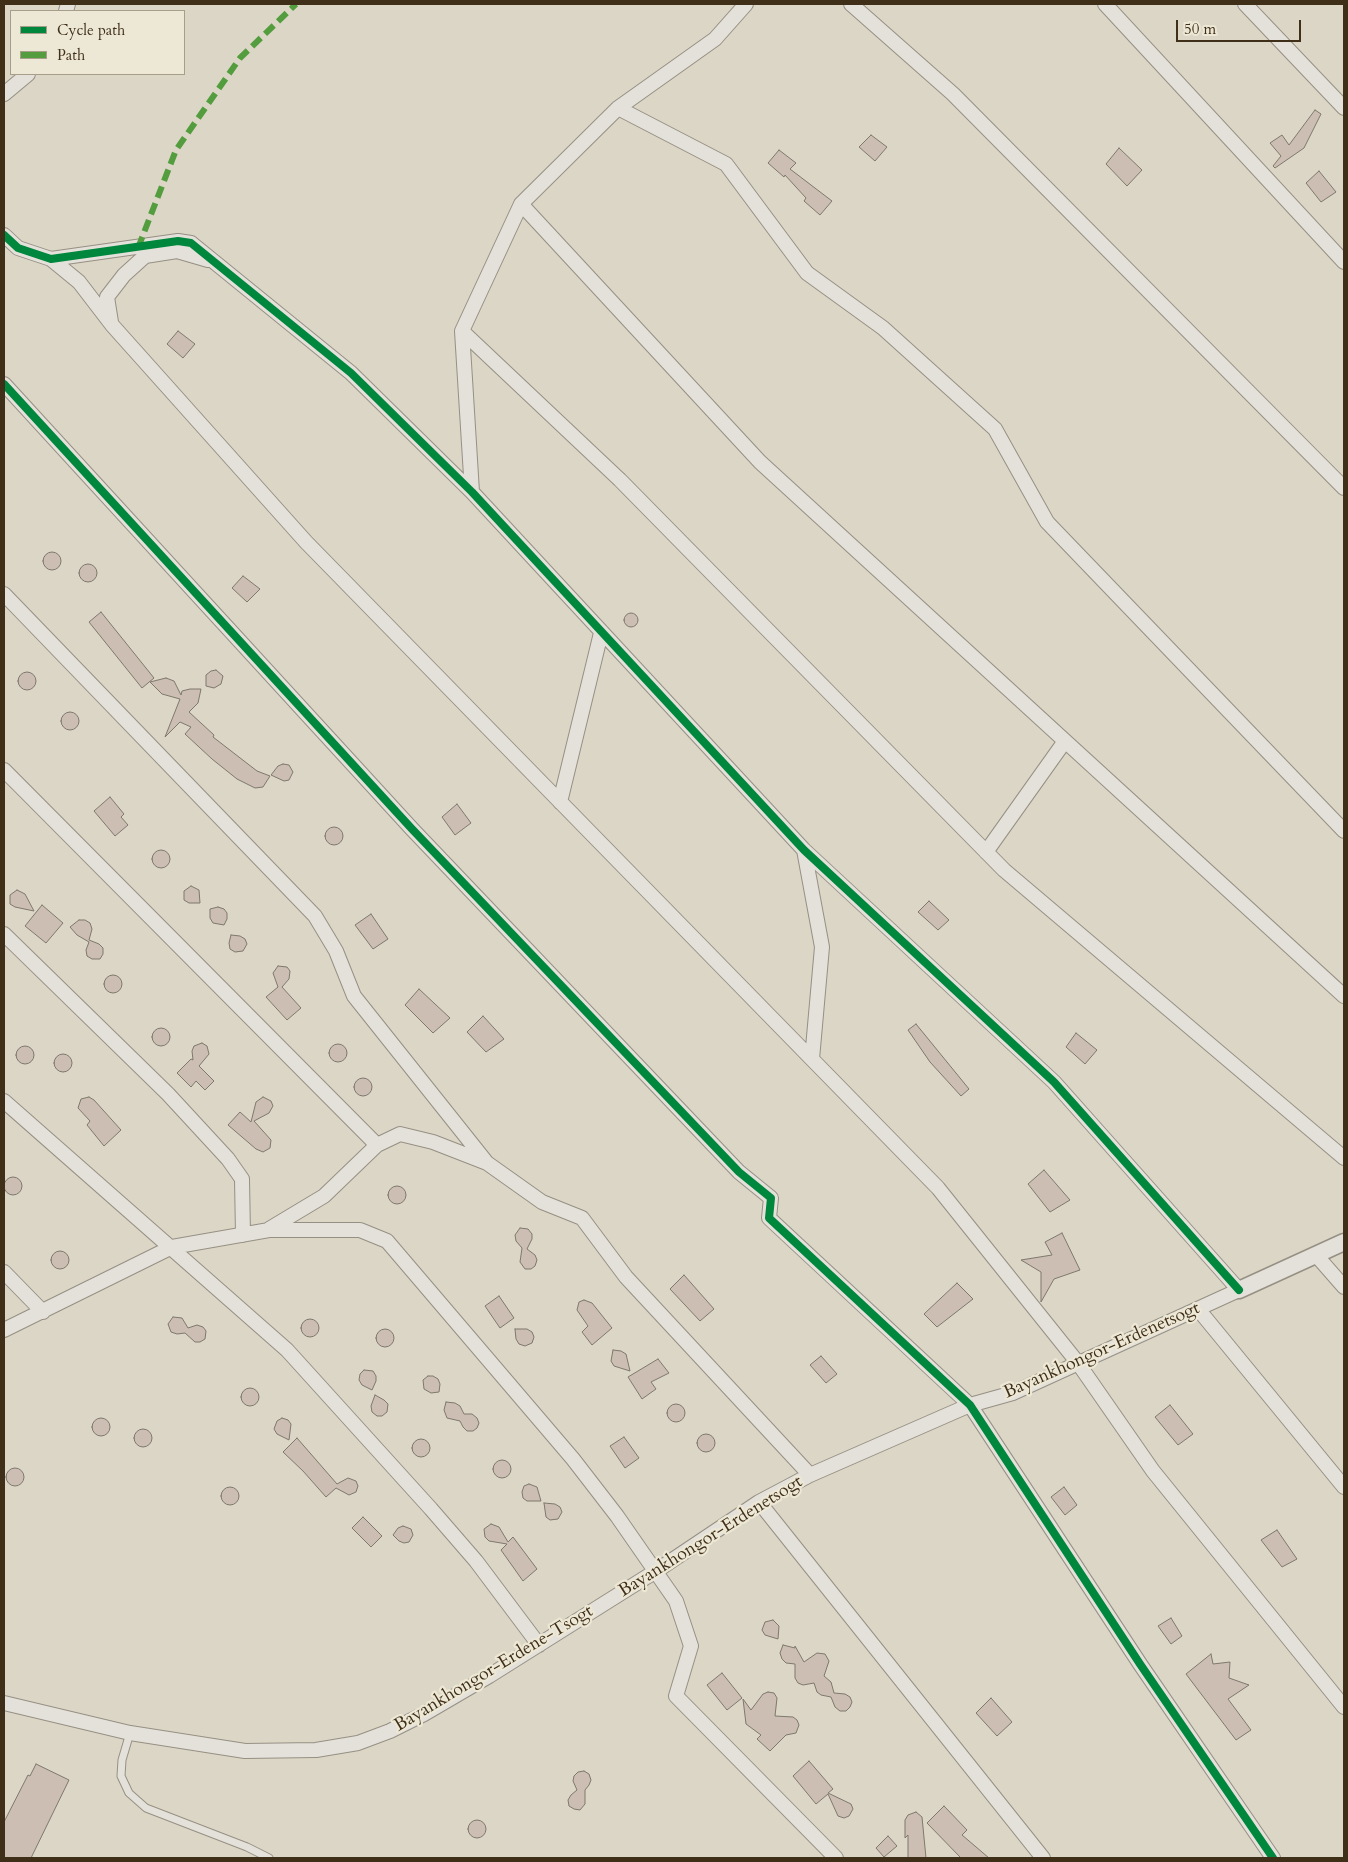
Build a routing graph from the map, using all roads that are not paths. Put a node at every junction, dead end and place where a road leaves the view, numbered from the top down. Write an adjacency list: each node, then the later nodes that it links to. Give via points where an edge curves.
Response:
1 (746, 4): 7 (street, via 715,39)
2 (851, 4): 17 (street, via 953,94)
3 (1104, 4): 12 (street)
4 (1245, 4): 8 (street)
5 (27, 75): 6 (street)
6 (4, 94)
7 (618, 108): 9 (street); 24 (street, via 726,164 807,273 883,328 995,429 1047,522)
8 (1344, 108)
9 (521, 204): 15 (street); 21 (street, via 760,462)
10 (4, 235): 11 (street, via 18,248)
11 (50, 259): 13 (street, via 178,241 190,243); 14 (street, via 79,282)
12 (1344, 262)
13 (217, 263): 14 (street, via 177,251 145,256 107,297); 18 (street, via 351,373)
14 (112, 325): 23 (street, via 306,542)
15 (462, 331): 18 (street); 26 (street, via 620,480)
16 (4, 384): 46 (street, via 412,829 739,1172 771,1198 769,1218)
17 (1344, 488)
18 (472, 492): 20 (street)
19 (4, 594): 33 (street, via 315,916 336,951 354,996)
20 (601, 633): 23 (street); 25 (street)
21 (1064, 741): 26 (street); 28 (street)
22 (4, 770): 31 (street)
23 (560, 802): 29 (street)
24 (1344, 831)
25 (804, 850): 29 (street, via 822,947); 41 (street, via 1054,1082)
26 (986, 852): 32 (street)
27 (4, 934): 35 (street, via 168,1094 228,1159 242,1179)
28 (1344, 996)
29 (812, 1059): 45 (street, via 938,1188)
30 (4, 1101): 37 (street)
31 (377, 1145): 33 (street, via 400,1134 433,1142); 34 (street, via 324,1196)
32 (1344, 1158)
33 (487, 1163): 47 (street, via 542,1202 582,1218 626,1277)
34 (269, 1230): 35 (street); 50 (street, via 360,1230 387,1241 573,1459)
35 (244, 1235): 37 (street)
36 (1344, 1242): 38 (street, Bayankhongor-Erdenetsogt)
37 (172, 1248): 43 (street); 52 (street, via 287,1350 476,1560)
38 (1316, 1255): 40 (street); 41 (street, Bayankhongor-Erdenetsogt)
39 (4, 1272): 43 (street)
40 (1344, 1287)
41 (1239, 1290): 42 (street, Bayankhongor-Erdenetsogt)
42 (1198, 1309): 45 (street, Bayankhongor-Erdenetsogt); 48 (street)
43 (43, 1312): 44 (street)
44 (4, 1330)
45 (1078, 1363): 46 (street, Bayankhongor-Erdenetsogt, via 1013,1392); 54 (street, via 1153,1471)
46 (970, 1405): 47 (street, Bayankhongor-Erdenetsogt); 59 (street, via 1140,1664)
47 (810, 1475): 49 (street, Bayankhongor-Erdenetsogt)
48 (1344, 1487)
49 (759, 1502): 50 (street, Bayankhongor-Erdenetsogt); 58 (street)
50 (656, 1571): 51 (street, Bayankhongor-Erdenetsogt); 57 (street, via 676,1601 690,1646 676,1696)
51 (601, 1606): 52 (street, Bayankhongor-Erdene-Tsogt)
52 (539, 1645): 55 (street, Bayankhongor-Erdene-Tsogt, via 424,1714 358,1743 316,1750 245,1751)
53 (4, 1703): 55 (street, Bayankhongor-Erdene-Tsogt)
54 (1344, 1707)
55 (130, 1733): 56 (lane, via 121,1776 129,1793 140,1803)
56 (269, 1858)
57 (836, 1858)
58 (1044, 1858)
59 (1273, 1858)

